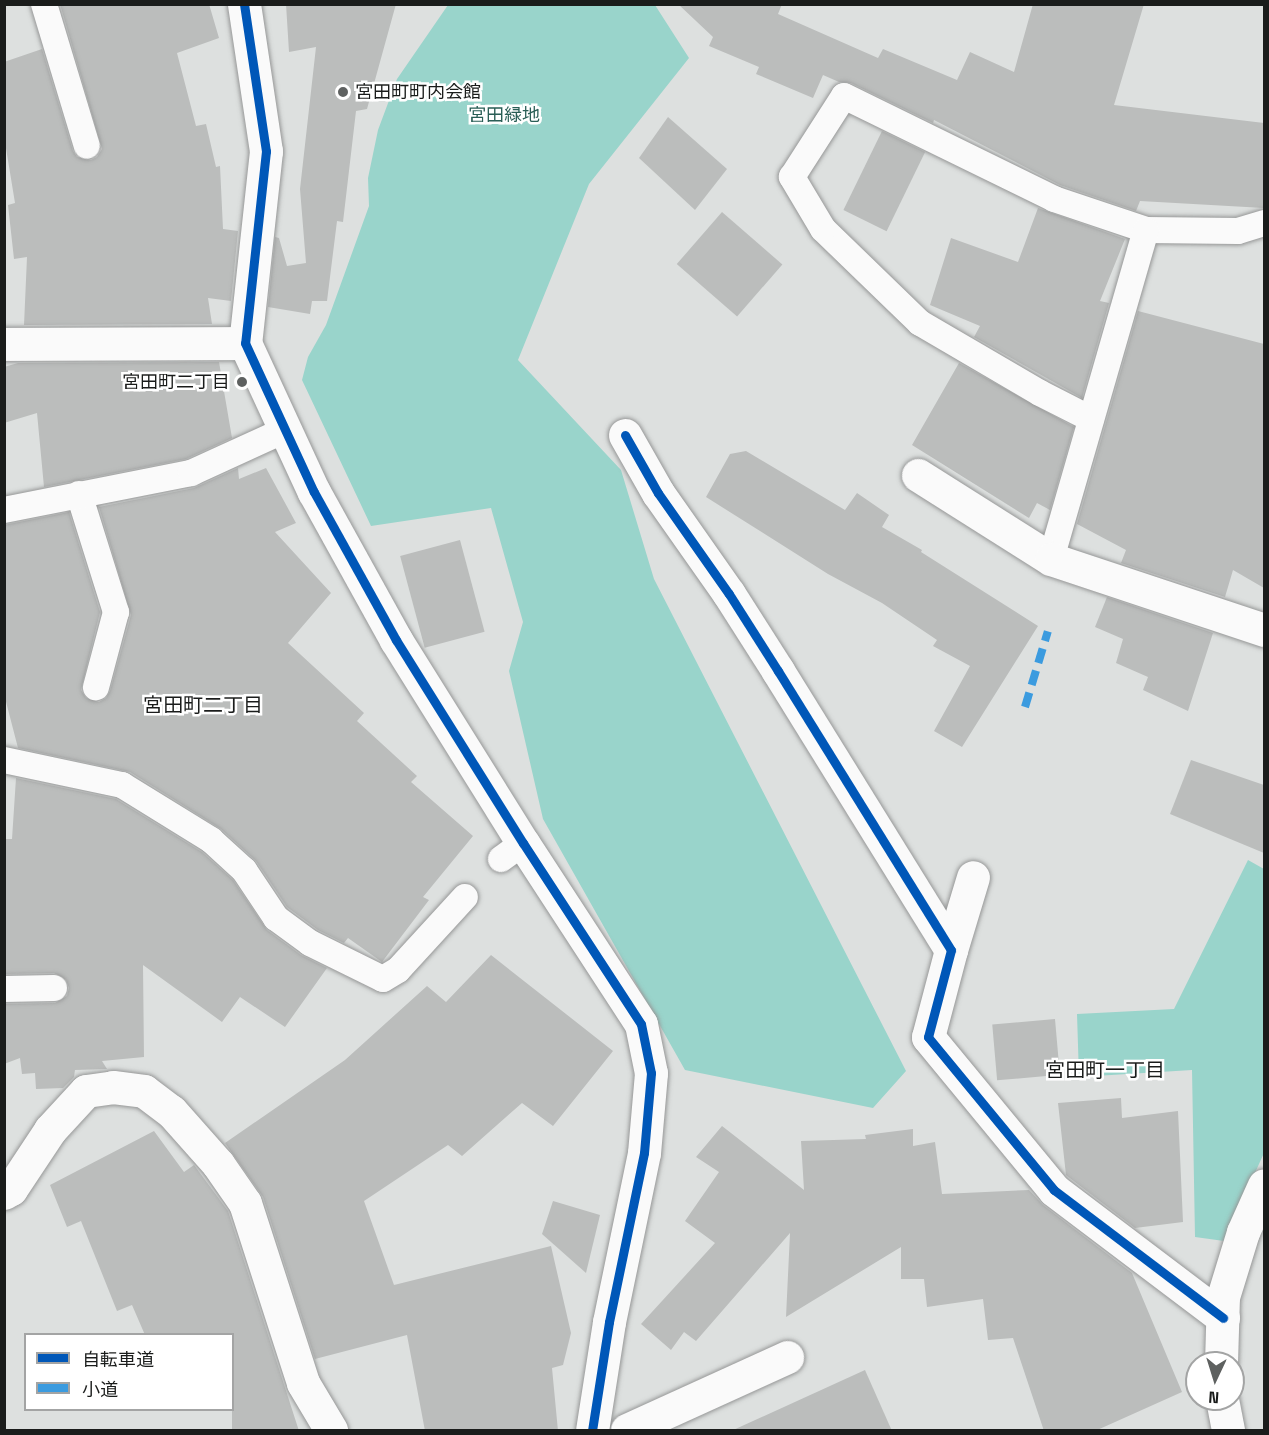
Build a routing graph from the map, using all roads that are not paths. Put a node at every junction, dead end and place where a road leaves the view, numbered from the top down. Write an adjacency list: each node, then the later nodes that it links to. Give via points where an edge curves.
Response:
1 (44, 4): 3 (lane)
2 (244, 4): 6 (street, via 266,151)
3 (87, 146)
4 (1264, 223): 5 (lane, via 1238,231)
5 (1146, 230): 8 (lane); 8 (lane, via 1054,199 844,96 792,177 823,229 920,323)
6 (245, 343): 7 (street); 9 (street)
7 (4, 344)
8 (1091, 419): 14 (lane)
9 (285, 430): 12 (lane, via 191,473); 29 (street, via 314,492 512,851 641,1024 651,1073 644,1154)
10 (625, 435): 20 (street, via 658,493 766,652)
11 (918, 475): 14 (street)
12 (79, 494): 13 (lane); 16 (lane, via 116,612)
13 (4, 510)
14 (1051, 559): 15 (street)
15 (1264, 630)
16 (96, 687)
17 (4, 760): 19 (lane, via 122,785 211,840 244,870 276,918 310,943 383,979 398,970)
18 (973, 877): 20 (street)
19 (465, 897)
20 (951, 950): 25 (street, via 928,1037 1054,1190)
21 (54, 988): 22 (lane)
22 (4, 989)
23 (1264, 1185): 25 (street, via 1239,1242 1223,1297)
24 (4, 1193): 28 (street, via 11,1189 50,1130 86,1091 144,1091 171,1111 218,1164 245,1203 303,1383)
25 (1223, 1318): 26 (street)
26 (1222, 1351)
27 (787, 1357): 30 (street)
28 (331, 1431)
29 (591, 1431)
30 (627, 1431)

